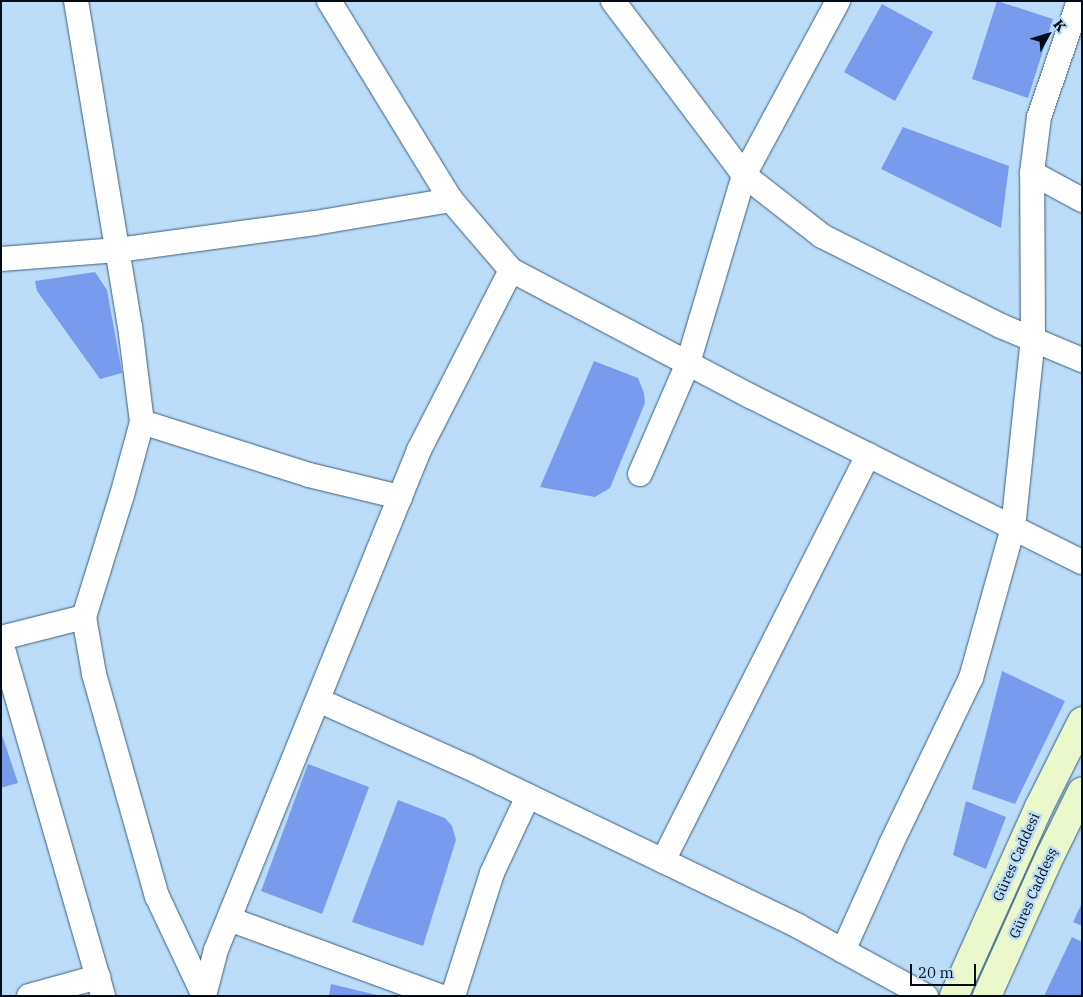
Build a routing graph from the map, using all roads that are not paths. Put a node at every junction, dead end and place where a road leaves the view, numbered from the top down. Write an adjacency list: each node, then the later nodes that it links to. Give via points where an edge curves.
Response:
1 (76, 1): 11 (street)
2 (329, 1): 9 (street)
3 (613, 1): 8 (street)
4 (838, 1): 8 (street)
5 (1079, 1): 6 (street)
6 (1075, 38): 7 (street, via 1039,117)
7 (1032, 173): 10 (street); 14 (street)
8 (744, 175): 14 (street, via 822,236 1001,326); 16 (street)
9 (452, 200): 11 (street); 13 (street)
10 (1082, 200)
11 (118, 250): 12 (street); 17 (street)
12 (1, 259)
13 (511, 270): 16 (street); 20 (street, via 419,450)
14 (1033, 338): 15 (street); 21 (street)
15 (1082, 360)
16 (688, 363): 18 (street); 19 (street)
17 (142, 422): 20 (street, via 309,475); 23 (street)
18 (868, 455): 21 (street); 30 (street)
19 (640, 474)
20 (400, 497): 26 (street)
21 (1013, 528): 22 (street); 32 (street, via 970,678)
22 (1082, 562)
23 (84, 617): 24 (street); 35 (street, via 94,674 157,896)
24 (1, 638)
25 (1, 642): 33 (street)
26 (318, 700): 29 (street); 31 (street)
27 (1082, 721): 39 (street, Güres Caddesi, via 1039,807)
28 (1082, 791): 40 (street, Güres Caddesş)
29 (528, 796): 30 (street); 37 (street, via 492,873)
30 (663, 861): 32 (street)
31 (229, 919): 35 (street, via 216,950); 36 (street)
32 (843, 951): 38 (street)
33 (100, 987): 34 (street)
34 (29, 996)
35 (204, 996)
36 (439, 996)
37 (453, 996)
38 (926, 996)
39 (954, 996)
40 (987, 996)

